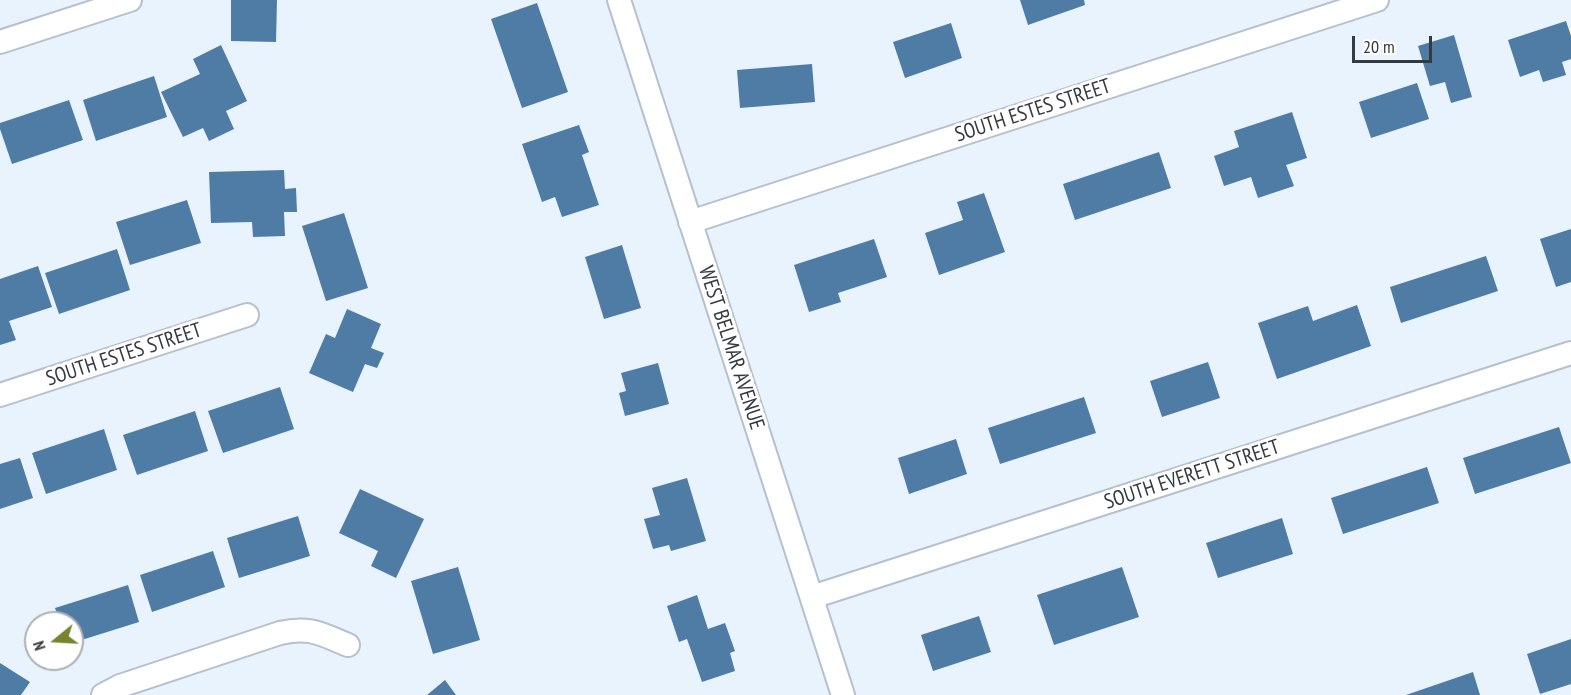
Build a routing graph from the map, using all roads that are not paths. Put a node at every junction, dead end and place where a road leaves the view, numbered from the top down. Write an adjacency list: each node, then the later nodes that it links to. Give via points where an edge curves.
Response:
1 (130, 0): 4 (street)
2 (619, 0): 5 (street, WEST BELMAR AVENUE)
3 (1377, 0): 5 (street, SOUTH ESTES STREET)
4 (0, 42)
5 (690, 222): 9 (street, WEST BELMAR AVENUE)
6 (247, 315): 8 (street, SOUTH ESTES STREET)
7 (1571, 353): 9 (street, SOUTH EVERETT STREET)
8 (0, 395)
9 (812, 597): 12 (street, WEST BELMAR AVENUE)
10 (348, 645): 11 (street, via 298,629 120,686)
11 (103, 695)
12 (843, 695)

